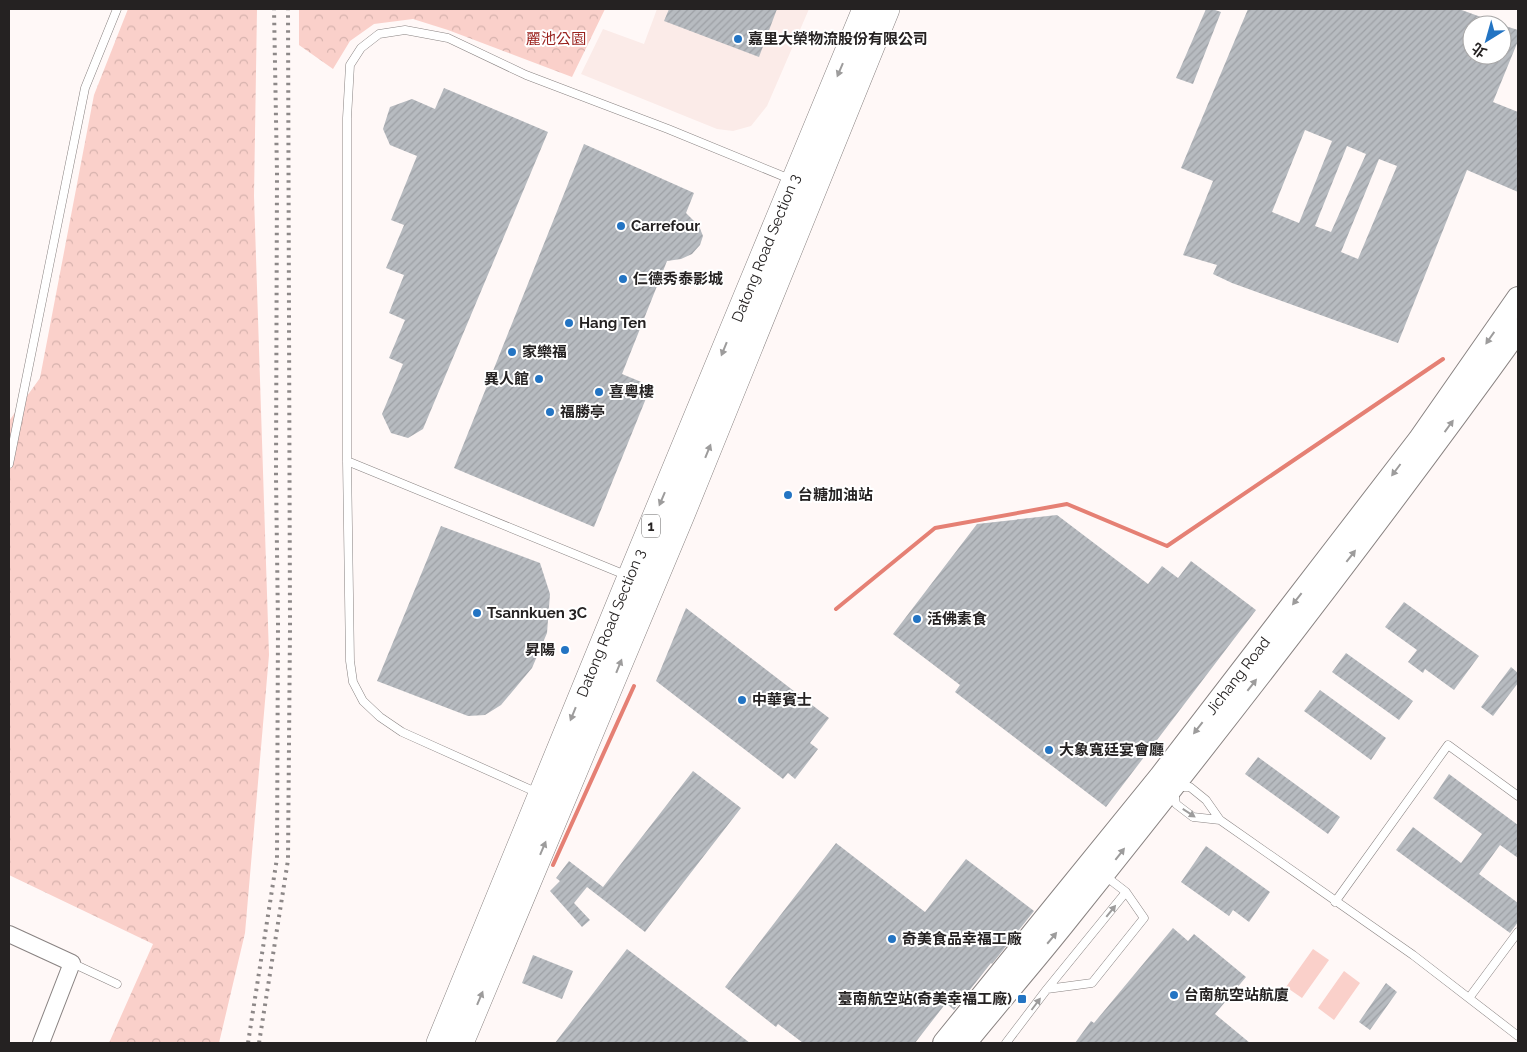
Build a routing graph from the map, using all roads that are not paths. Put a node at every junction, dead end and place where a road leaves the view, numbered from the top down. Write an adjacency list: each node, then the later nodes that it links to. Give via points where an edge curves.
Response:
1 (117, 9): 8 (lane, via 85,88)
2 (865, 9): 4 (main road, Datong Road Section 3 / 1, one-way to 4)
3 (887, 9): 4 (main road, Datong Road Section 3 / 1)
4 (804, 185): 7 (lane, via 526,75 448,38 405,30 379,34 361,48 350,65 347,118); 9 (main road, Datong Road Section 3 / 1, one-way to 9); 12 (main road, Datong Road Section 3 / 1, one-way to 4, via 686,506)
5 (1518, 298): 10 (street, Jichang Road, one-way to 10, via 1419,440)
6 (1518, 330): 10 (street, Jichang Road, one-way to 6, via 1435,447)
7 (347, 461): 9 (lane); 12 (lane, via 350,661 352,682 363,701 402,732)
8 (9, 464)
9 (630, 577): 12 (main road, Datong Road Section 3 / 1, one-way to 12)
10 (1166, 782): 13 (lane, via 1190,787 1206,800); 13 (lane, one-way to 13, via 1176,804 1193,817); 14 (street, Jichang Road)
11 (1518, 796): 16 (lane, via 1448,745)
12 (551, 799): 26 (main road, Datong Road Section 3 / 1); 27 (main road, Datong Road Section 3 / 1, one-way to 12)
13 (1220, 820): 16 (lane)
14 (1096, 870): 15 (lane); 24 (street, Jichang Road)
15 (1126, 892): 21 (lane, one-way to 15); 21 (lane, via 1144,918 1092,983)
16 (1335, 902): 22 (lane)
17 (1518, 932): 22 (lane)
18 (9, 934): 19 (street)
19 (72, 963): 20 (lane); 25 (street)
20 (117, 984)
21 (1047, 989): 28 (lane, one-way to 21)
22 (1469, 998): 23 (lane)
23 (1518, 1036)
24 (961, 1040)
25 (41, 1043)
26 (439, 1043)
27 (461, 1043)
28 (1006, 1043)

